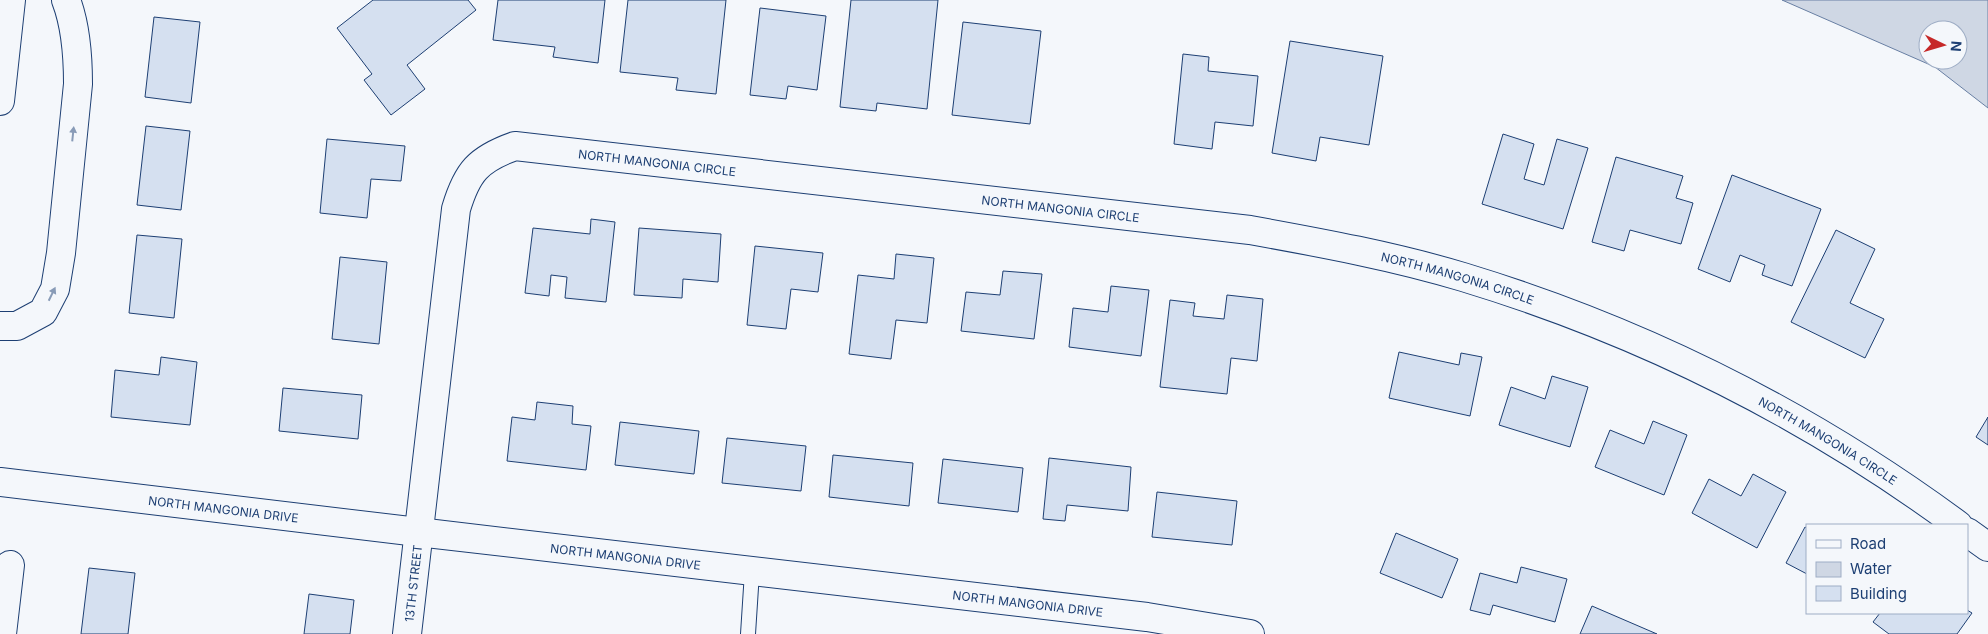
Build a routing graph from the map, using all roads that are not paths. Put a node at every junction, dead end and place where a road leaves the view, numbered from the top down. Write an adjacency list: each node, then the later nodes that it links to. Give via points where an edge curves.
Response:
1 (11, 0): 3 (street)
2 (66, 0): 4 (street, one-way to 2, via 17,326 43,312 55,288 78,84 78,57)
3 (0, 101)
4 (0, 326)
5 (0, 482): 7 (street, NORTH MANGONIA DRIVE)
6 (1957, 524): 7 (street, NORTH MANGONIA CIRCLE, via 1914,492 1739,388 1599,325 1462,277 1357,250 1250,230 516,146 494,154 476,168 462,187 456,210)
7 (418, 532): 11 (street, NORTH MANGONIA DRIVE); 13 (street, 13TH STREET)
8 (1968, 533): 9 (street)
9 (1988, 547)
10 (10, 565): 12 (street)
11 (752, 572): 14 (lane); 15 (street, NORTH MANGONIA DRIVE, via 1147,617)
12 (2, 634)
13 (407, 634)
14 (748, 634)
15 (1250, 634)

